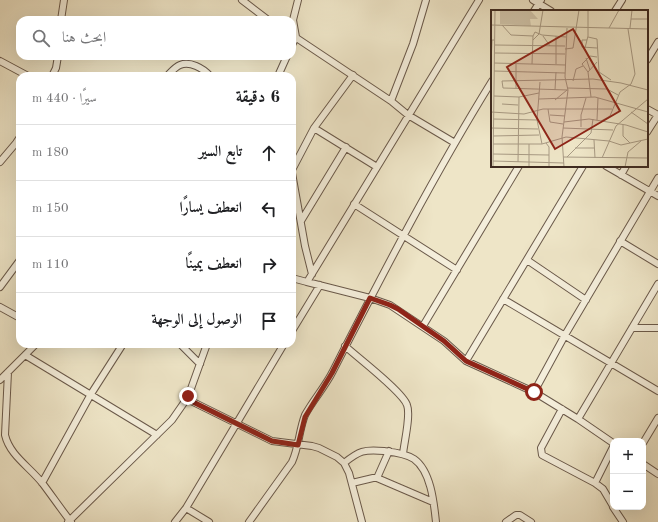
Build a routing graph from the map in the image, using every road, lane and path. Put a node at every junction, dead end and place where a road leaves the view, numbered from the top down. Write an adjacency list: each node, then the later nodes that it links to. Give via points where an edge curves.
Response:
1 (64, 0): 10 (street)
2 (242, 0): 11 (street)
3 (298, 0): 12 (street)
4 (426, 0): 26 (street, via 413,44)
5 (479, 0): 28 (street)
6 (622, 0): 9 (street)
7 (538, 1): 8 (street)
8 (550, 10)
9 (616, 10)
10 (62, 16)
11 (263, 16)
12 (294, 16)
13 (296, 37): 24 (street)
14 (657, 46): 15 (street)
15 (648, 59)
16 (57, 60): 20 (street)
17 (285, 60): 23 (street)
18 (0, 61): 19 (street)
19 (21, 72)
20 (54, 72)
21 (171, 72): 22 (street, via 181,64 187,64 197,66)
22 (205, 72)
23 (280, 72)
24 (353, 75): 26 (street); 30 (street)
25 (490, 91): 33 (street)
26 (391, 101): 28 (street)
27 (648, 110): 29 (street)
28 (408, 114): 33 (street); 37 (street)
29 (658, 115): 31 (street)
30 (314, 128): 34 (street); 36 (street)
31 (648, 130)
32 (16, 143): 35 (street)
33 (456, 143): 49 (street)
34 (346, 147): 37 (street); 48 (street)
35 (0, 162)
36 (296, 162)
37 (377, 167): 47 (street)
38 (518, 167): 54 (street)
39 (580, 167): 51 (street)
40 (608, 167): 42 (street)
41 (625, 167): 42 (street)
42 (620, 175): 44 (street)
43 (658, 178): 44 (street)
44 (650, 191): 46 (street); 50 (street)
45 (296, 194): 48 (street)
46 (658, 196)
47 (354, 204): 49 (street); 55 (street)
48 (301, 221): 55 (street)
49 (403, 235): 54 (street); 61 (street)
50 (620, 241): 52 (street); 63 (street)
51 (527, 260): 62 (street); 63 (street)
52 (658, 264)
53 (16, 265): 60 (street)
54 (457, 270): 67 (street)
55 (312, 274): 57 (street)
56 (296, 279): 57 (street)
57 (307, 282): 59 (street)
58 (658, 284): 68 (street)
59 (320, 285): 61 (street); 66 (street)
60 (0, 287)
61 (370, 298): 67 (street, via 390,305); 71 (street)
62 (503, 299): 70 (street); 78 (street)
63 (586, 300): 70 (street)
64 (0, 307): 65 (street)
65 (16, 316)
66 (296, 324)
67 (423, 326): 78 (street)
68 (632, 328): 69 (street); 79 (street)
69 (658, 328)
70 (565, 335): 79 (street); 84 (street)
71 (345, 346): 94 (street, via 305,417); 97 (street, via 400,394 407,405)
72 (32, 348): 77 (street)
73 (120, 348): 85 (street)
74 (184, 348): 80 (street)
75 (206, 348): 80 (street)
76 (282, 348): 90 (street)
77 (25, 355): 81 (street); 85 (street)
78 (466, 361): 84 (street)
79 (611, 362): 83 (street); 89 (street)
80 (200, 364): 86 (street)
81 (8, 372): 82 (street); 103 (street, via 5,435 7,443)
82 (0, 380)
83 (658, 391)
84 (534, 392): 87 (street)
85 (91, 394): 91 (street); 103 (street)
86 (187, 399): 90 (street); 91 (street)
87 (562, 409): 89 (street); 104 (street, via 541,448 542,455)
88 (658, 418): 92 (street)
89 (578, 419): 93 (street)
90 (236, 424): 94 (street, via 272,441); 107 (street)
91 (158, 435): 109 (street)
92 (646, 438)
93 (610, 441)
94 (298, 445): 98 (street, via 319,448); 112 (street, via 288,468)
95 (388, 451): 97 (street); 98 (street, via 357,452); 101 (street)
96 (610, 453): 104 (street)
97 (403, 454): 105 (street, via 414,459 422,468)
98 (344, 463): 102 (street)
99 (646, 466): 100 (street)
100 (658, 474)
101 (377, 478): 102 (street); 105 (street)
102 (352, 482): 113 (street)
103 (42, 483): 109 (street)
104 (595, 483): 106 (street, via 603,489)
105 (433, 502): 114 (street)
106 (610, 502)
107 (186, 508): 110 (street); 111 (street)
108 (615, 510): 117 (street)
109 (69, 522)
110 (175, 522)
111 (209, 522)
112 (249, 522)
113 (362, 522)
114 (436, 522)
115 (506, 522): 116 (street, via 520,515)
116 (531, 522)
117 (623, 522)

